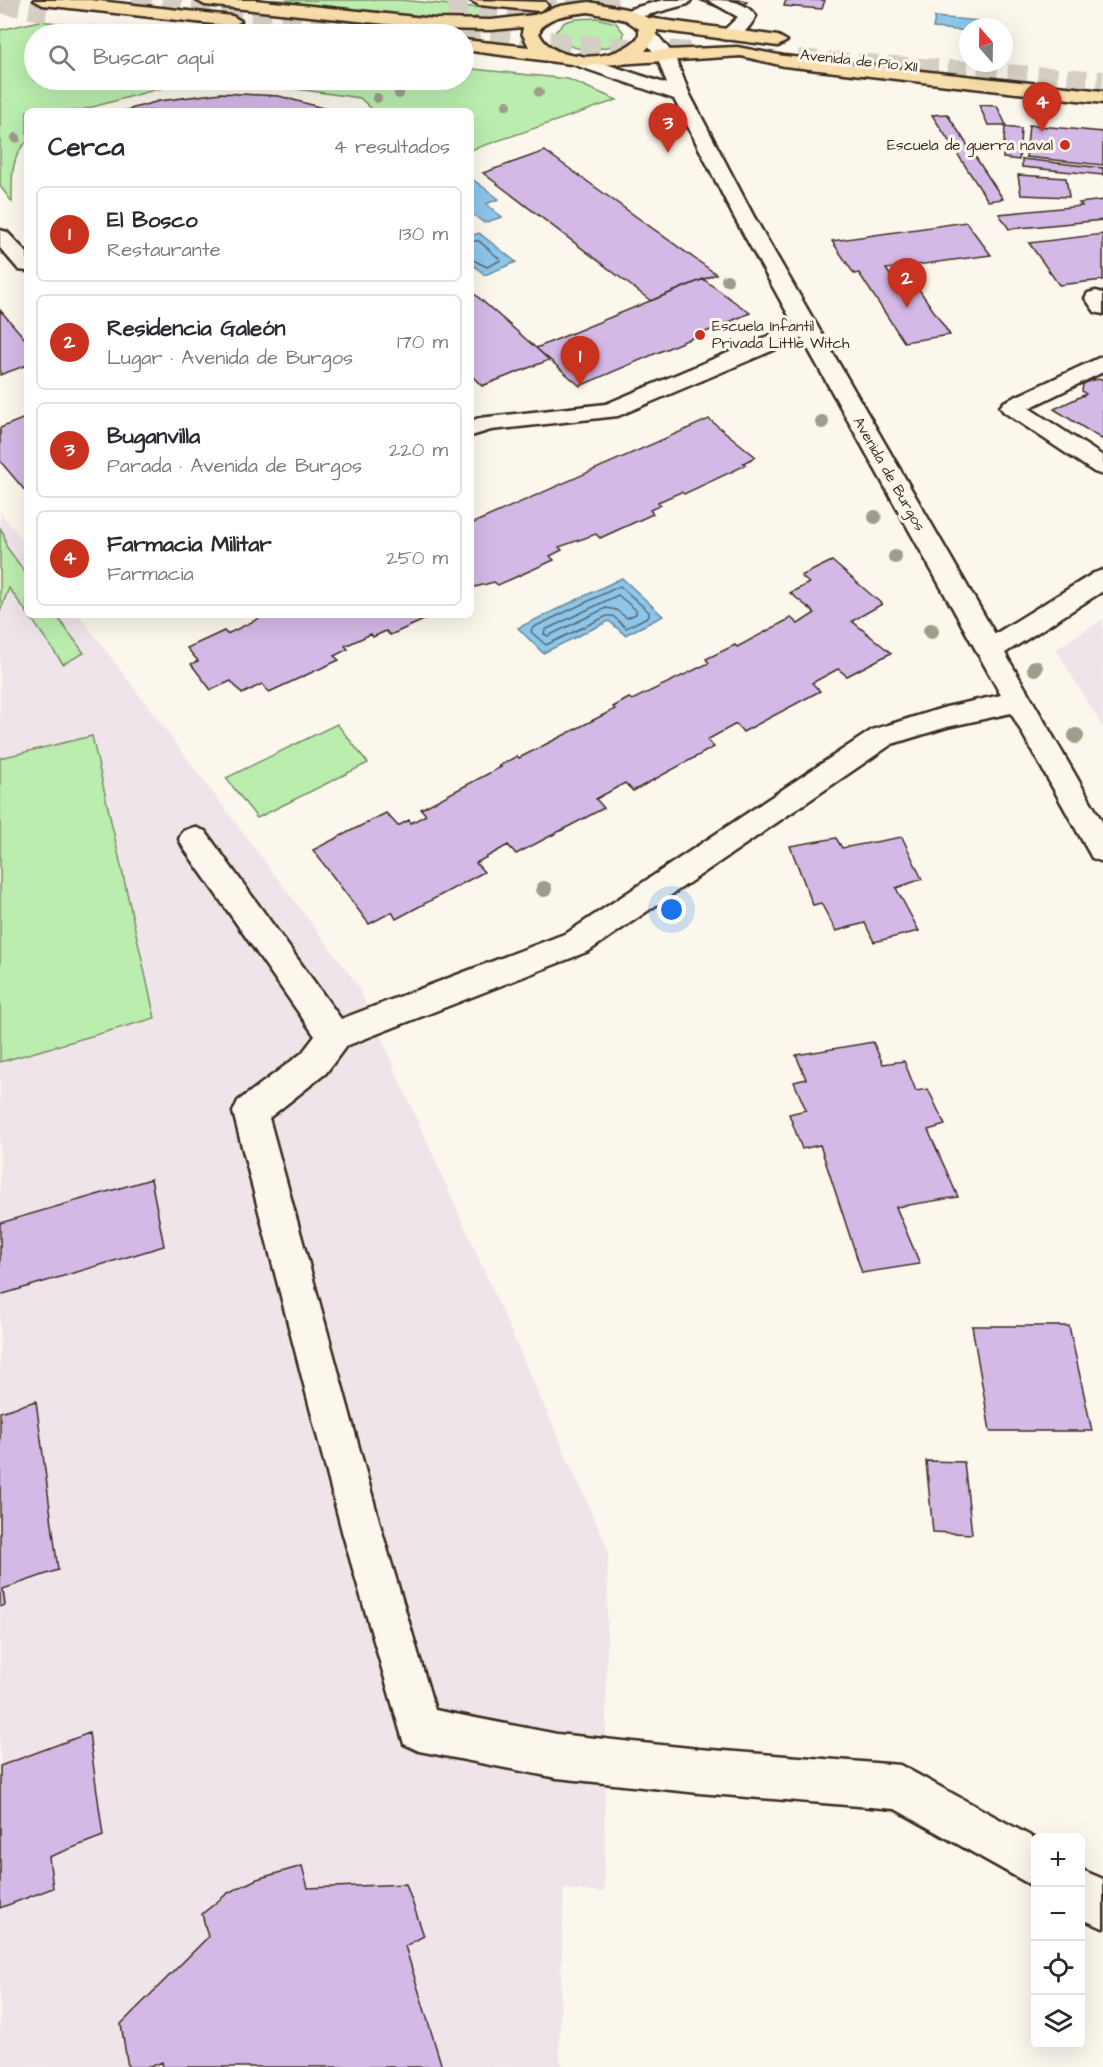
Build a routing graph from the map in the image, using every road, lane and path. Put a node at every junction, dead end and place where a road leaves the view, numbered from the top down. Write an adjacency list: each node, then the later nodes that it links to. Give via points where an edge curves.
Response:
1 (205, 0): 10 (main road)
2 (479, 0): 7 (main road)
3 (682, 0): 11 (street)
4 (717, 0): 13 (street, via 737,7 747,16 743,24)
5 (609, 4): 7 (main road); 11 (main road)
6 (45, 6): 9 (main road)
7 (571, 9): 8 (main road)
8 (537, 20): 12 (main road); 17 (main road, via 531,31 532,40)
9 (209, 24)
10 (434, 24)
11 (640, 24): 13 (main road, Avenida de Pío XII); 18 (street, Avenida de Burgos); 19 (main road, via 643,45)
12 (474, 25)
13 (728, 34): 14 (main road, Avenida de Pío XII)
14 (799, 43)
15 (474, 47): 17 (main road)
16 (743, 53): 18 (main road, Avenida de Pío XII); 21 (main road, Avenida de Pío XII, via 784,53); 23 (main road)
17 (553, 55): 20 (main road)
18 (665, 55): 19 (main road, Avenida de Pío XII); 22 (street, Avenida de Burgos)
19 (614, 58): 20 (main road)
20 (578, 60): 22 (street)
21 (1103, 86)
22 (681, 95): 26 (street, Avenida de Burgos)
23 (1103, 98)
24 (0, 236): 25 (street)
25 (24, 263)
26 (807, 328): 28 (street, via 610,411 487,423); 31 (street, Avenida de Burgos)
27 (1103, 363): 29 (street, via 1012,407)
28 (474, 428)
29 (1103, 467)
30 (1103, 579): 31 (street)
31 (990, 650): 32 (street, Avenida de Burgos)
32 (1020, 701): 34 (street, Avenida de Burgos); 35 (street, via 946,717 882,737 578,942)
33 (194, 838): 35 (street)
34 (1103, 850)
35 (334, 1036): 36 (street, via 314,1063 250,1112 419,1729 557,1755 699,1771 900,1786)
36 (1031, 1863)
37 (1085, 1895): 38 (street)
38 (1103, 1905)

